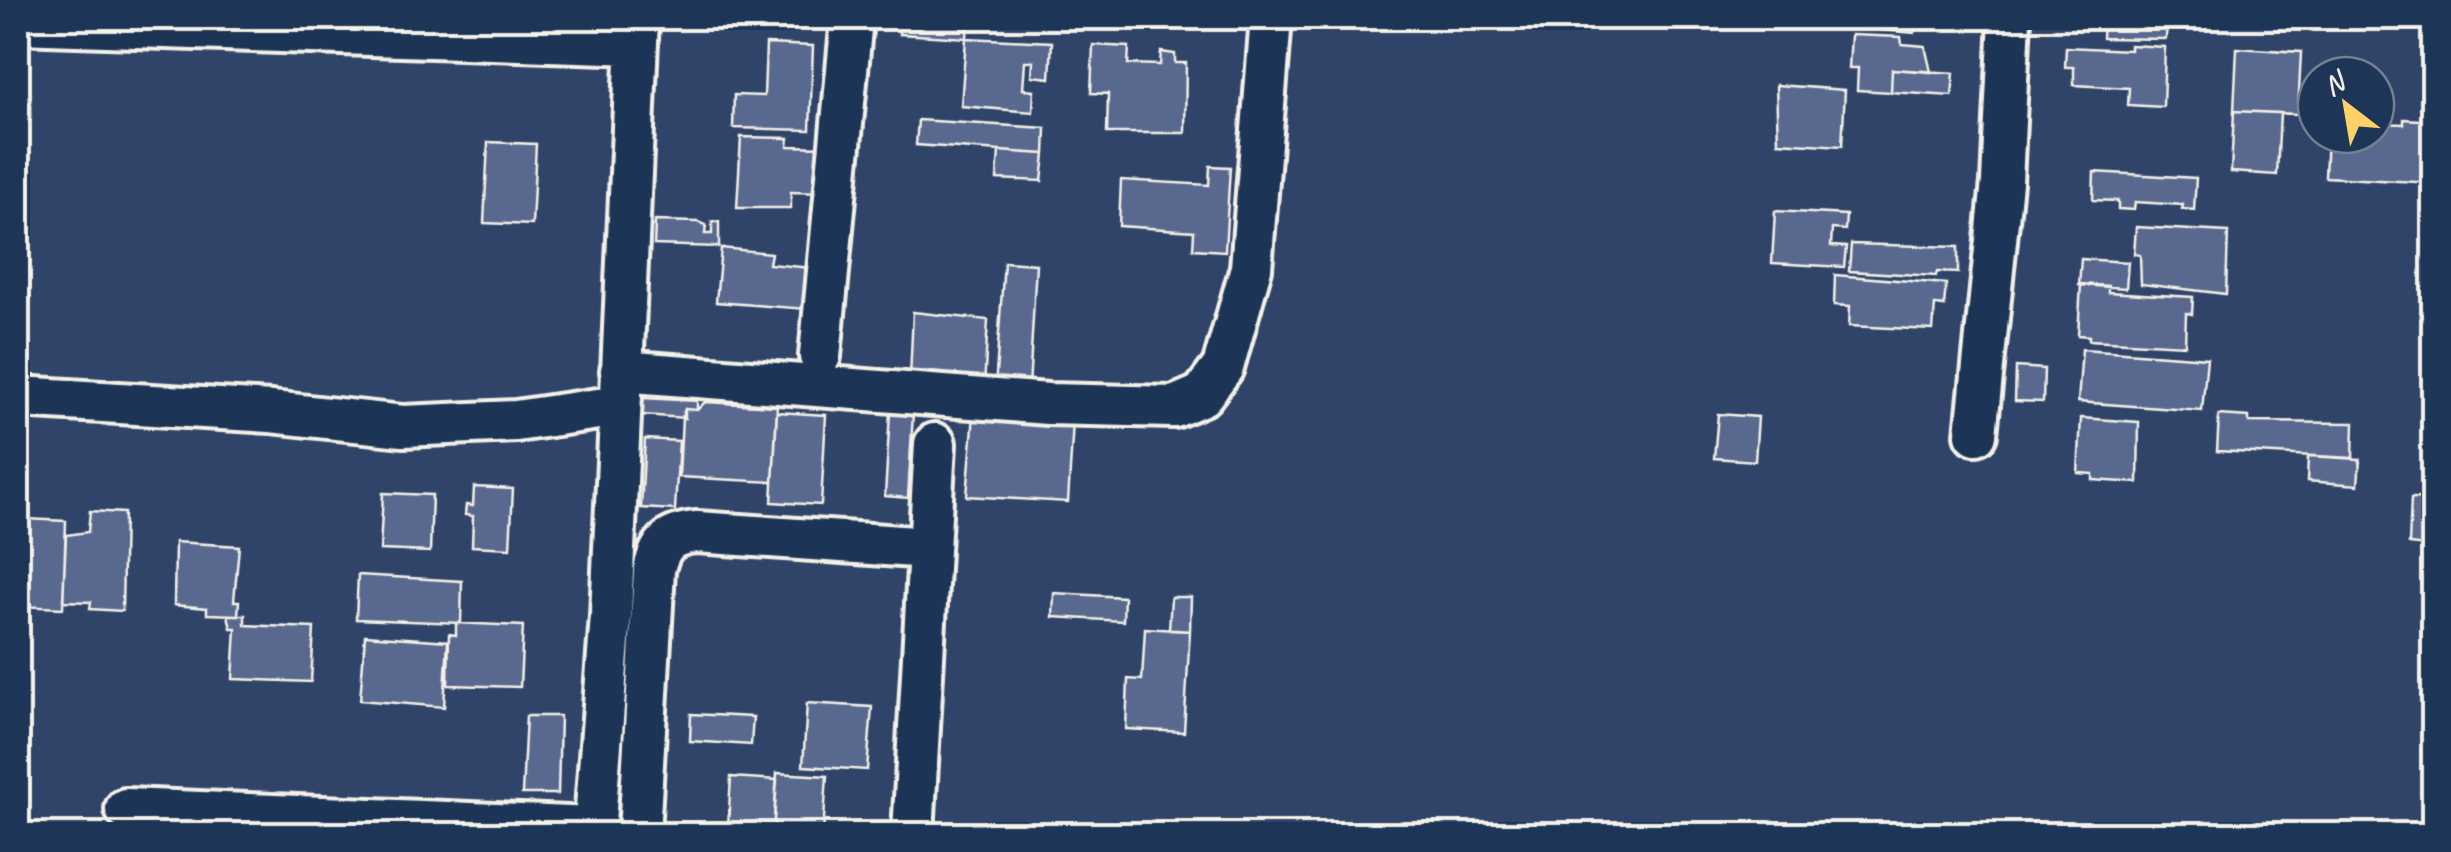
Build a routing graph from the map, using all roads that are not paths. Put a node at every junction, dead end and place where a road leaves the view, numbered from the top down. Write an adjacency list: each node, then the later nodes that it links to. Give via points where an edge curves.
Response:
1 (852, 18): 6 (street)
2 (1270, 18): 7 (street, via 1251,268 1223,368 1202,395 1174,407)
3 (2010, 18): 9 (street, via 2002,182)
4 (18, 23): 5 (street)
5 (637, 31): 7 (street)
6 (820, 356)
7 (620, 389): 8 (street, via 516,421 403,426); 13 (street)
8 (18, 397)
9 (1976, 434)
10 (935, 444): 11 (street)
11 (929, 548): 14 (street, via 697,532 668,539 654,570); 15 (street)
12 (126, 809): 13 (street)
13 (594, 831)
14 (639, 834)
15 (913, 834)

